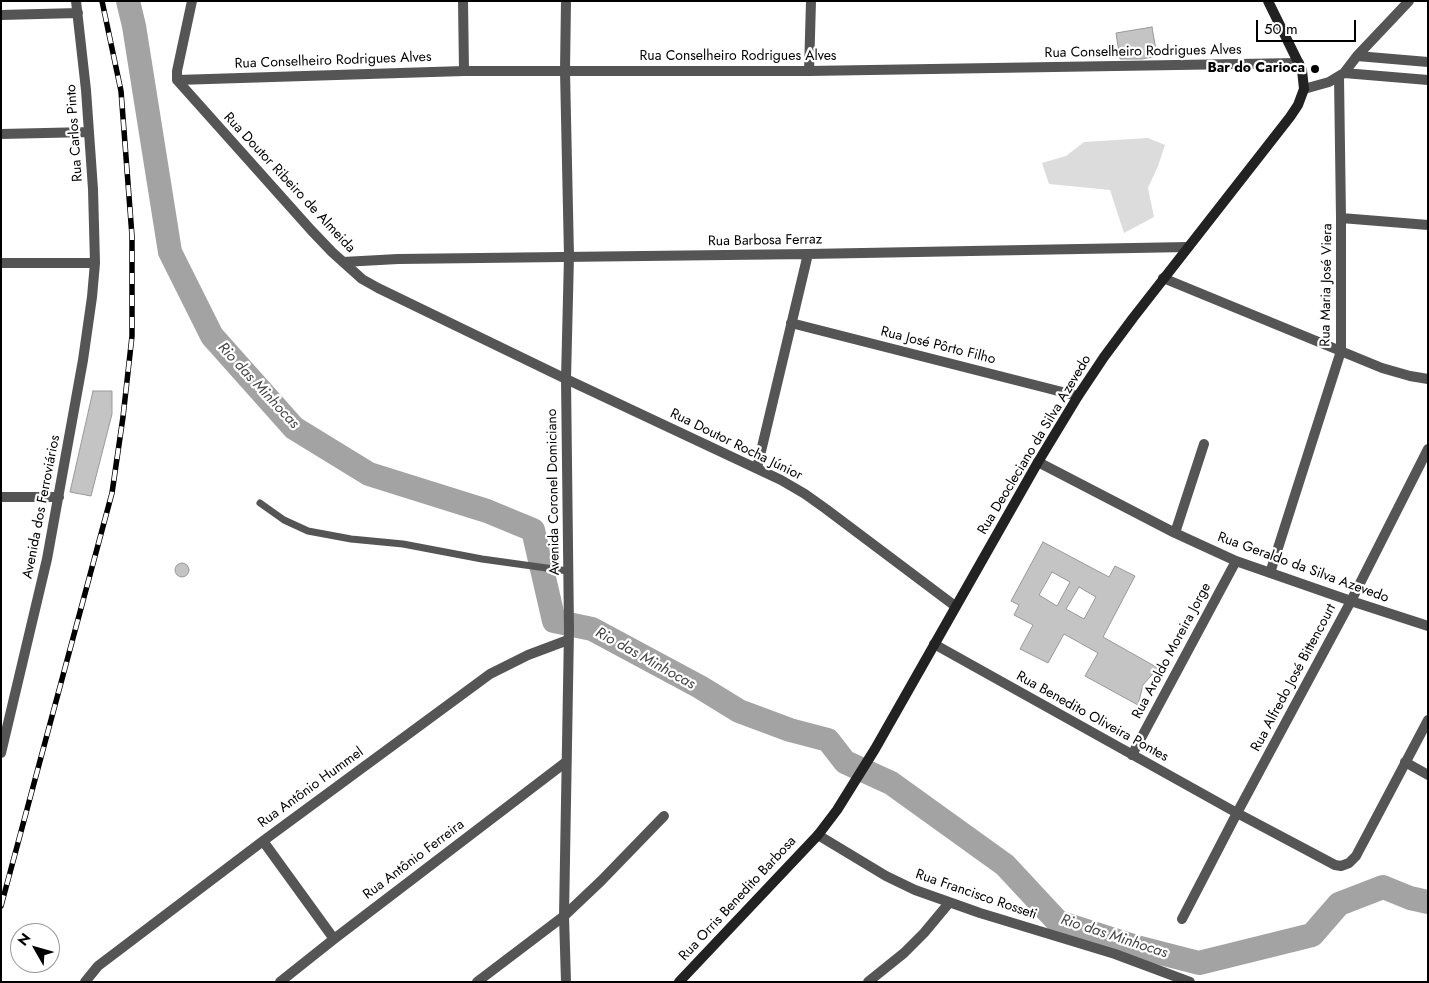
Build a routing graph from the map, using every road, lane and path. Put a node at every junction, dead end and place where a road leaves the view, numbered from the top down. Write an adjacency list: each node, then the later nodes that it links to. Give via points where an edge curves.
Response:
1 (76, 1): 8 (street, Rua Carlos Pinto)
2 (192, 1): 17 (street)
3 (463, 1): 13 (street)
4 (566, 1): 14 (street, Avenida Coronel Domiciano)
5 (811, 1): 15 (street)
6 (1268, 1): 12 (main road)
7 (1409, 1): 10 (street)
8 (78, 12): 9 (street); 20 (street, Rua Carlos Pinto)
9 (1, 15)
10 (1357, 56): 11 (street); 16 (street)
11 (1428, 62)
12 (1299, 63): 15 (street, Rua Conselheiro Rodrigues Alves); 19 (main road)
13 (464, 71): 14 (street, Rua Conselheiro Rodrigues Alves); 17 (street, Rua Conselheiro Rodrigues Alves)
14 (565, 71): 15 (street, Rua Conselheiro Rodrigues Alves); 26 (street, Avenida Coronel Domiciano)
15 (808, 72)
16 (1342, 75): 18 (street); 19 (street); 22 (street, Rua Maria José Viera)
17 (177, 80): 27 (street, Rua Doutor Ribeiro de Almeida)
18 (1428, 80)
19 (1304, 89): 24 (main road, Rua Deocleciano da Silva Azevedo, via 1290,118)
20 (89, 132): 21 (street); 29 (street, Rua Carlos Pinto)
21 (1, 134)
22 (1341, 218): 23 (street); 32 (street, Rua Maria José Viera)
23 (1428, 225)
24 (1188, 247): 25 (street, Rua Barbosa Ferraz); 30 (main road, Rua Deocleciano da Silva Azevedo)
25 (808, 254): 26 (street, Rua Barbosa Ferraz); 31 (street)
26 (569, 256): 27 (street, Rua Barbosa Ferraz); 34 (street, Avenida Coronel Domiciano)
27 (343, 262): 34 (street, Rua Doutor Ribeiro de Almeida, via 378,288)
28 (1, 263): 29 (street)
29 (95, 263): 41 (street, Avenida dos Ferroviários, via 83,360)
30 (1163, 278): 32 (street); 35 (main road, Rua Deocleciano da Silva Azevedo)
31 (791, 323): 35 (street, Rua José Pôrto Filho); 39 (street)
32 (1341, 351): 33 (street, via 1382,368); 46 (street, Rua Maria José Viera)
33 (1428, 379)
34 (566, 380): 39 (street, Rua Doutor Rocha Júnior); 45 (street, Avenida Coronel Domiciano)
35 (1078, 396): 38 (main road, Rua Deocleciano da Silva Azevedo)
36 (1204, 444): 43 (street)
37 (1428, 449): 47 (street, Rua Alfredo José Bittencourt)
38 (1038, 462): 43 (street, Rua Geraldo da Silva Azevedo); 48 (main road, Rua Deocleciano da Silva Azevedo)
39 (757, 468): 48 (street, Rua Doutor Rocha Júnior, via 805,494)
40 (1, 496): 41 (street)
41 (59, 497): 52 (street, Avenida dos Ferroviários)
42 (260, 503): 45 (lane, via 294,526 308,531)
43 (1175, 533): 44 (street, Rua Geraldo da Silva Azevedo)
44 (1236, 561): 46 (street, Rua Geraldo da Silva Azevedo); 55 (street, Rua Aroldo Moreira Jorge)
45 (568, 571): 50 (street, Avenida Coronel Domiciano)
46 (1270, 573): 47 (street, Rua Geraldo da Silva Azevedo)
47 (1351, 601): 49 (street, Rua Geraldo da Silva Azevedo); 59 (street, Rua Alfredo José Bittencourt)
48 (955, 606): 51 (main road, Rua Deocleciano da Silva Azevedo)
49 (1428, 626)
50 (569, 635): 56 (street, Avenida Coronel Domiciano); 62 (street, Rua Antônio Hummel, via 490,674)
51 (934, 644): 55 (street, Rua Benedito Oliveira Pontes); 61 (main road, Rua Deocleciano da Silva Azevedo, via 838,810)
52 (6, 711): 54 (street, Avenida dos Ferroviários)
53 (1428, 720): 57 (street)
54 (1, 753)
55 (1132, 755): 59 (street, Rua Benedito Oliveira Pontes)
56 (566, 762): 64 (street, Avenida Coronel Domiciano); 66 (street, Rua Antônio Ferreira)
57 (1405, 762): 58 (street); 59 (street, Rua Benedito Oliveira Pontes, via 1356,856 1345,866 1335,865)
58 (1428, 775)
59 (1237, 813): 65 (street, Rua Alfredo José Bittencourt)
60 (664, 816): 64 (street)
61 (818, 835): 63 (street, Rua Francisco Rosseti, via 886,876); 71 (main road, Rua Orris Benedito Barbosa)
62 (263, 841): 66 (street); 67 (street, Rua Antônio Hummel, via 98,966)
63 (949, 903): 72 (street, via 904,953); 73 (street, Rua Francisco Rosseti, via 1115,954)
64 (564, 916): 69 (street); 70 (street, Avenida Coronel Domiciano)
65 (1182, 918)
66 (334, 939): 68 (street, Rua Antônio Ferreira)
67 (85, 982)
68 (280, 982)
69 (477, 982)
70 (566, 982)
71 (679, 982)
72 (868, 982)
73 (1190, 982)

